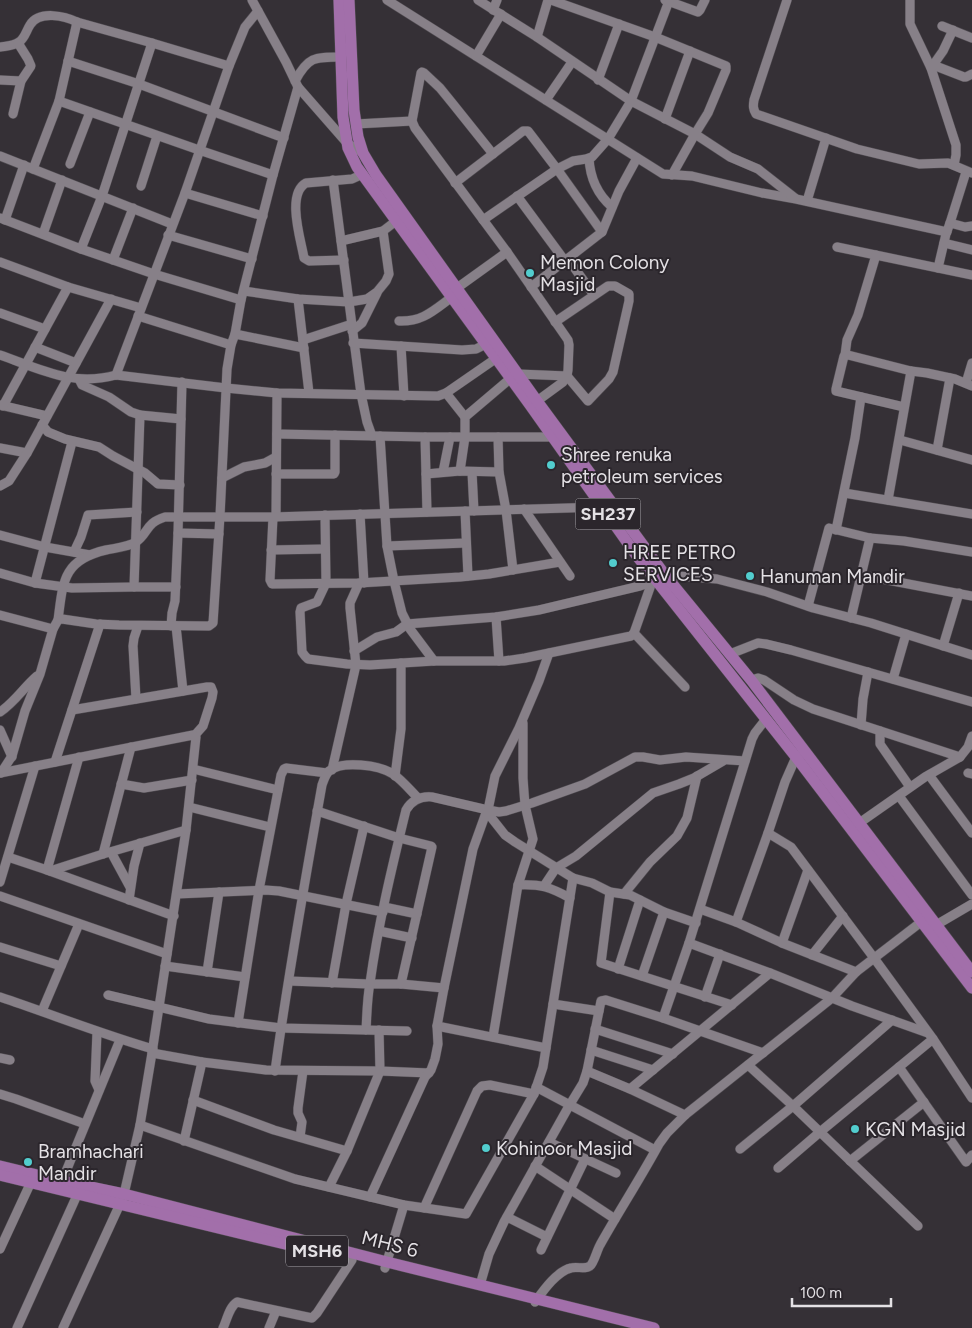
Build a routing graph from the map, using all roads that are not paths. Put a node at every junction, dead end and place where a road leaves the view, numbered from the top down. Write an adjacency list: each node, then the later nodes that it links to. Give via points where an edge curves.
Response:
1 (252, 0): 12 (street)
2 (339, 0): 26 (main road, SH237)
3 (349, 0): 46 (main road, SH237)
4 (387, 0): 25 (street)
5 (478, 0): 13 (street)
6 (497, 0): 13 (street)
7 (549, 0): 15 (street); 18 (street)
8 (704, 0): 11 (street, via 698,12)
9 (785, 0): 50 (street, via 753,107 760,116)
10 (910, 0): 30 (street, via 910,24)
11 (667, 1): 19 (street)
12 (258, 11): 29 (street, via 246,27); 36 (street)
13 (497, 12): 18 (street); 25 (street)
14 (77, 22): 21 (street, via 56,15 40,18 30,25); 22 (street); 27 (street)
15 (619, 24): 19 (street); 33 (street)
16 (942, 26): 17 (street)
17 (952, 30): 20 (street); 30 (street)
18 (536, 37): 28 (street)
19 (655, 38): 24 (street); 39 (street)
20 (972, 38)
21 (18, 43): 23 (street); 34 (street, via 31,66)
22 (152, 43): 29 (street); 35 (street)
23 (0, 47)
24 (690, 51): 43 (street); 47 (street, via 725,64 727,68 708,113)
25 (476, 56): 37 (street)
26 (340, 57): 36 (street, via 321,57 306,64); 52 (main road, SH237, via 342,117)
27 (68, 61): 35 (street); 38 (street)
28 (572, 62): 33 (street); 37 (street)
29 (229, 66): 40 (street)
30 (932, 67): 31 (street, via 964,77); 61 (street, via 956,145)
31 (972, 74)
32 (0, 80): 34 (street)
33 (598, 80): 39 (street)
34 (21, 81): 42 (street)
35 (139, 84): 40 (street); 45 (street)
36 (297, 84): 49 (street); 52 (street)
37 (546, 100): 51 (street)
38 (59, 101): 41 (street); 62 (street)
39 (631, 101): 43 (street); 51 (street)
40 (213, 111): 49 (street); 53 (street)
41 (90, 112): 45 (street); 59 (street)
42 (13, 114)
43 (665, 119): 47 (street)
44 (412, 121): 46 (street); 55 (street, via 422,72 440,88); 70 (street)
45 (126, 124): 48 (street); 73 (street)
46 (356, 124): 54 (main road, SH237)
47 (695, 134): 67 (street); 75 (street, via 730,157 758,169)
48 (157, 136): 53 (street); 71 (street)
49 (284, 138): 66 (street)
50 (826, 138): 61 (street, via 919,164 943,162); 76 (street)
51 (608, 139): 57 (street); 58 (street)
52 (347, 143): 54 (street); 65 (main road, SH237)
53 (199, 150): 66 (street); 72 (street)
54 (363, 154): 109 (main road, SH237)
55 (493, 154): 63 (street, via 526,130); 70 (street)
56 (0, 156): 60 (street)
57 (589, 158): 63 (street, via 572,161); 77 (street, via 599,193)
58 (637, 158): 67 (street, via 663,174); 77 (street)
59 (70, 164)
60 (24, 165): 62 (street); 80 (street)
61 (954, 165): 64 (street)
62 (33, 169): 68 (street)
63 (557, 169): 74 (street); 87 (street)
64 (969, 172): 85 (street)
65 (363, 174): 69 (street, via 352,179); 82 (main road, SH237)
66 (273, 175): 79 (street)
67 (672, 175): 75 (street, via 692,176)
68 (62, 180): 73 (street); 88 (street)
69 (333, 180): 90 (street); 99 (street, via 302,184 295,206 304,258 308,261)
70 (456, 183): 81 (street)
71 (141, 186)
72 (185, 194): 79 (street); 83 (street)
73 (102, 196): 78 (street); 93 (street)
74 (517, 196): 81 (street); 100 (street)
75 (796, 199): 76 (street)
76 (807, 201): 85 (street)
77 (612, 207): 87 (street)
78 (133, 208): 83 (street); 98 (street)
79 (263, 216): 97 (street)
80 (3, 219): 88 (street)
81 (483, 220): 95 (street)
82 (396, 221): 86 (street); 109 (main road, SH237)
83 (172, 224): 89 (street)
84 (972, 226): 85 (street)
85 (949, 228): 91 (street)
86 (383, 231): 90 (street); 108 (street, via 389,274)
87 (602, 232): 100 (street)
88 (42, 234): 93 (street)
89 (168, 235): 97 (street); 103 (street)
90 (341, 241): 99 (street)
91 (944, 243): 94 (street); 102 (street)
92 (837, 247): 96 (street)
93 (81, 249): 98 (street)
94 (972, 250)
95 (507, 252): 106 (street); 109 (street)
96 (876, 255): 102 (street); 129 (street)
97 (252, 259): 107 (street)
98 (113, 260): 103 (street)
99 (344, 260): 114 (street)
100 (566, 260): 106 (street); 110 (street)
101 (0, 262): 105 (street)
102 (938, 268): 104 (street)
103 (154, 274): 113 (street); 115 (street)
104 (972, 275)
105 (68, 287): 111 (street); 120 (street)
106 (531, 287): 118 (street)
107 (244, 291): 112 (street); 113 (street)
108 (377, 292): 114 (street, via 367,299); 119 (street, via 362,323)
109 (454, 292): 117 (street, via 423,317); 124 (main road, SH237); 130 (main road, SH237)
110 (594, 295): 118 (street); 137 (street, via 611,285 629,294 613,372 588,401)
111 (110, 299): 115 (street); 131 (street)
112 (298, 299): 114 (street); 123 (street)
113 (241, 300): 121 (street)
114 (349, 302): 119 (street)
115 (140, 312): 125 (street); 135 (street)
116 (0, 313): 120 (street)
117 (399, 321)
118 (555, 322): 137 (street, via 569,344)
119 (352, 327): 122 (street); 123 (street)
120 (45, 329): 127 (street)
121 (235, 334): 123 (street); 125 (street)
122 (354, 343): 126 (street); 147 (street)
123 (304, 344): 146 (street)
124 (486, 344): 126 (street, via 470,350); 130 (main road, SH237)
125 (231, 345): 143 (street)
126 (401, 346): 148 (street)
127 (35, 348): 131 (street); 133 (street)
128 (0, 355): 133 (street)
129 (845, 355): 134 (street); 149 (street, via 836,391)
130 (500, 356): 136 (main road, SH237); 144 (street)
131 (76, 363): 138 (street)
132 (972, 363): 142 (street)
133 (25, 365): 138 (street); 151 (street)
134 (911, 371): 139 (street); 152 (street)
135 (116, 375): 140 (street); 141 (street)
136 (514, 376): 137 (street); 150 (main road, SH237); 155 (street)
137 (567, 376): 150 (street)
138 (68, 377): 140 (street); 154 (street)
139 (950, 378): 142 (street); 169 (street)
140 (78, 379): 153 (street, via 82,385)
141 (182, 382): 143 (street); 156 (street)
142 (969, 385)
143 (226, 388): 145 (street); 180 (street)
144 (446, 392): 148 (street, via 438,396); 155 (street)
145 (277, 393): 146 (street); 158 (street)
146 (310, 393): 147 (street)
147 (361, 394): 148 (street); 160 (street, via 367,422)
148 (404, 396)
149 (861, 397): 152 (street); 183 (street)
150 (534, 403): 165 (main road, SH237); 218 (main road, SH237)
151 (1, 406): 154 (street)
152 (904, 407): 166 (street)
153 (140, 415): 156 (street); 173 (street)
154 (47, 416): 157 (street)
155 (464, 417): 163 (street)
156 (181, 419): 181 (street)
157 (42, 425): 167 (street, via 52,434); 170 (street)
158 (277, 434): 159 (street); 171 (street)
159 (334, 435): 160 (street); 178 (street, via 334,474)
160 (376, 436): 161 (street); 191 (street)
161 (425, 437): 162 (street); 179 (street)
162 (450, 437): 163 (street); 175 (street)
163 (464, 437): 164 (street); 174 (street)
164 (498, 437): 165 (street); 177 (street)
165 (553, 437): 185 (main road, SH237)
166 (900, 440): 169 (street); 184 (street)
167 (72, 442): 173 (street, via 99,447); 206 (street)
168 (0, 448): 170 (street)
169 (937, 450): 172 (street)
170 (27, 454): 182 (street, via 9,481)
171 (276, 458): 178 (street); 180 (street, via 244,467)
172 (972, 460)
173 (138, 470): 181 (street, via 158,484); 189 (street)
174 (460, 471): 175 (street); 176 (street)
175 (443, 472): 179 (street)
176 (472, 472): 177 (street); 188 (street)
177 (499, 472): 187 (street)
178 (276, 474): 197 (street)
179 (426, 474): 190 (street)
180 (222, 478): 196 (street)
181 (180, 485): 195 (street)
182 (0, 486)
183 (844, 493): 184 (street); 198 (street)
184 (888, 500): 193 (street)
185 (602, 507): 186 (street); 218 (main road, SH237)
186 (524, 509): 187 (street); 212 (street)
187 (506, 510): 188 (street); 213 (street)
188 (469, 511): 190 (street); 204 (street)
189 (136, 512): 203 (street); 209 (street, via 88,515)
190 (428, 512): 191 (street)
191 (385, 513): 192 (street); 205 (street)
192 (360, 514): 194 (street); 222 (street)
193 (972, 514)
194 (325, 515): 197 (street); 207 (street)
195 (179, 516): 196 (street); 199 (street); 203 (street, via 157,519)
196 (220, 516): 197 (street); 200 (street)
197 (274, 517): 208 (street)
198 (836, 530): 202 (street); 228 (street, via 829,528)
199 (178, 533): 200 (street); 225 (street)
200 (219, 534): 236 (street, via 213,623 209,626)
201 (0, 535): 206 (street)
202 (870, 538): 210 (street); 215 (street)
203 (135, 542): 211 (street); 223 (street)
204 (466, 543): 205 (street); 216 (street)
205 (387, 546): 219 (street)
206 (45, 547): 209 (street); 220 (street)
207 (325, 549): 208 (street); 221 (street)
208 (271, 550): 221 (street, via 272,584)
209 (74, 552): 211 (street)
210 (972, 552)
211 (90, 555): 224 (street, via 72,568)
212 (560, 562): 213 (street); 217 (street)
213 (513, 570): 216 (street)
214 (0, 573): 220 (street)
215 (861, 575): 226 (street); 231 (street)
216 (468, 576): 219 (street)
217 (570, 576)
218 (658, 579): 228 (street, via 717,579); 230 (street, via 539,610); 238 (street); 243 (main road, SH237); 260 (main road, SH237)
219 (394, 581): 222 (street); 234 (street)
220 (35, 583): 224 (street)
221 (326, 583): 222 (street); 248 (street, via 317,602 300,610 302,652 308,659)
222 (361, 583): 241 (street, via 350,603)
223 (134, 586): 224 (street); 225 (street)
224 (63, 587): 232 (street)
225 (176, 587): 236 (street)
226 (960, 593): 227 (street); 240 (street)
227 (972, 596)
228 (808, 606): 231 (street)
229 (0, 615): 237 (street)
230 (496, 617): 234 (street); 246 (street)
231 (851, 618): 239 (street)
232 (58, 620): 233 (street); 237 (street)
233 (100, 624): 235 (street); 257 (street)
234 (407, 624): 241 (street); 245 (street)
235 (138, 626): 236 (street); 255 (street, via 133,646)
236 (173, 626): 254 (street)
237 (53, 629): 250 (street)
238 (634, 633): 242 (street); 253 (street)
239 (906, 634): 240 (street); 251 (street)
240 (943, 646): 244 (street)
241 (354, 651): 248 (street)
242 (550, 653): 246 (street); 259 (street)
243 (730, 654): 249 (street, via 758,643 766,644); 252 (main road, SH237)
244 (972, 655)
245 (434, 661): 246 (street); 247 (street)
246 (499, 661)
247 (401, 663): 248 (street); 280 (street, via 401,728)
248 (356, 665): 277 (street)
249 (868, 672): 251 (street); 261 (street)
250 (40, 674): 258 (street); 268 (street, via 24,711)
251 (893, 679): 256 (street)
252 (751, 680): 261 (street, via 764,680 802,704); 267 (main road, SH237)
253 (685, 687)
254 (184, 691): 255 (street); 264 (street, via 213,689 203,726)
255 (136, 699): 257 (street)
256 (972, 702)
257 (72, 710): 273 (street)
258 (0, 712)
259 (523, 718): 288 (street); 290 (street, via 495,776)
260 (766, 719): 267 (main road, SH237); 272 (street, via 754,733)
261 (861, 725): 263 (street)
262 (0, 730): 268 (street)
263 (880, 731): 270 (street); 284 (street, via 880,744)
264 (195, 735): 266 (street); 276 (street)
265 (972, 736): 270 (street)
266 (131, 747): 269 (street); 283 (street)
267 (800, 754): 293 (main road, SH237); 296 (street, via 785,782)
268 (12, 756): 275 (street); 278 (street)
269 (79, 757): 273 (street); 306 (street)
270 (960, 757): 279 (street)
271 (723, 760): 272 (street); 281 (street); 288 (street, via 635,757 585,784)
272 (745, 761): 327 (street)
273 (55, 762): 274 (street)
274 (35, 766): 275 (street); 302 (street)
275 (18, 769): 278 (street)
276 (193, 769): 282 (street); 285 (street)
277 (329, 771): 280 (street, via 338,767 370,766); 285 (street, via 286,768); 291 (street, via 322,785)
278 (0, 773)
279 (929, 775): 284 (street); 297 (street)
280 (395, 776): 287 (street)
281 (697, 776): 304 (street, via 653,793 576,856); 317 (street, via 687,818 677,836)
282 (192, 780): 283 (street, via 144,788); 289 (street)
283 (121, 784): 301 (street)
284 (910, 787): 286 (street)
285 (278, 790): 294 (street)
286 (899, 796): 293 (street); 318 (street)
287 (418, 798): 290 (street, via 432,796); 298 (street, via 406,810)
288 (525, 805): 290 (street, via 499,812); 300 (street, via 532,835)
289 (189, 807): 294 (street); 295 (street)
290 (488, 810): 300 (street, via 506,834); 359 (street, via 473,849)
291 (317, 811): 292 (street); 320 (street)
292 (364, 826): 298 (street); 324 (street)
293 (855, 826): 334 (main road, SH237)
294 (270, 827): 313 (street)
295 (186, 830): 299 (street); 316 (street)
296 (768, 833): 305 (street, via 791,847); 332 (street)
297 (972, 833)
298 (399, 838): 326 (street); 329 (street, via 433,849)
299 (140, 843): 301 (street); 312 (street)
300 (529, 851): 304 (street); 310 (street)
301 (107, 853): 303 (street); 312 (street)
302 (8, 857): 306 (street); 309 (street)
303 (71, 865): 306 (street); 308 (street)
304 (556, 868): 307 (street); 311 (street)
305 (808, 870): 331 (street); 339 (street)
306 (49, 871): 308 (street)
307 (573, 878): 315 (street); 321 (street)
308 (78, 881): 322 (street)
309 (0, 882)
310 (518, 885): 311 (street); 382 (street)
311 (544, 886): 321 (street)
312 (130, 887): 322 (street)
313 (259, 890): 314 (street); 320 (street); 353 (street)
314 (219, 892): 316 (street); 348 (street)
315 (610, 892): 317 (street); 347 (street, via 600,960 602,964)
316 (177, 894): 330 (street)
317 (624, 894): 323 (street)
318 (972, 895)
319 (0, 896): 335 (street)
320 (303, 896): 324 (street); 354 (street)
321 (570, 898): 365 (street)
322 (129, 900): 330 (street)
323 (640, 900): 328 (street); 347 (street)
324 (346, 904): 326 (street); 355 (street)
325 (972, 904): 334 (street)
326 (383, 909): 329 (street); 336 (street)
327 (700, 909): 332 (street); 333 (street)
328 (664, 912): 333 (street); 352 (street)
329 (418, 914): 337 (street)
330 (174, 916): 341 (street)
331 (843, 916): 343 (street); 344 (street)
332 (736, 922): 339 (street)
333 (696, 923): 338 (street)
334 (929, 923): 344 (street); 350 (main road, SH237); 360 (main road, SH237)
335 (79, 924): 341 (street); 345 (street)
336 (379, 931): 337 (street); 356 (street)
337 (412, 938): 357 (street)
338 (689, 943): 342 (street); 358 (street)
339 (782, 944): 343 (street)
340 (0, 947): 345 (street)
341 (167, 954): 346 (street)
342 (720, 954): 351 (street); 363 (street)
343 (812, 955): 349 (street)
344 (874, 958): 349 (street); 381 (street)
345 (61, 966): 368 (street)
346 (165, 966): 348 (street); 367 (street)
347 (618, 969): 352 (street)
348 (207, 972): 353 (street)
349 (856, 972): 364 (street)
350 (972, 972)
351 (770, 973): 364 (street); 366 (street)
352 (642, 976): 358 (street)
353 (245, 977): 372 (street)
354 (288, 981): 355 (street); 374 (street)
355 (332, 983): 356 (street)
356 (370, 984): 357 (street); 376 (street)
357 (401, 984): 359 (street)
358 (674, 986): 363 (street); 370 (street)
359 (444, 988): 373 (street)
360 (972, 988)
361 (108, 995): 367 (street)
362 (0, 997): 368 (street)
363 (705, 997): 366 (street)
364 (832, 998): 371 (street); 387 (street)
365 (554, 1004): 369 (street); 384 (street)
366 (732, 1005): 379 (street)
367 (159, 1007): 372 (street); 386 (street)
368 (42, 1011): 380 (street)
369 (599, 1011): 370 (street, via 601,1002 606,1000); 375 (street)
370 (663, 1018): 379 (street)
371 (892, 1020): 381 (street); 408 (street)
372 (238, 1023): 374 (street)
373 (437, 1026): 382 (street); 399 (street, via 438,1044)
374 (281, 1028): 376 (street); 395 (street)
375 (595, 1029): 385 (street); 388 (street)
376 (366, 1030): 377 (street)
377 (379, 1030): 378 (street); 397 (street)
378 (407, 1031)
379 (700, 1031): 387 (street); 388 (street)
380 (96, 1032): 383 (street); 401 (street, via 95,1079)
381 (931, 1036): 393 (street); 404 (street)
382 (493, 1037): 384 (street)
383 (120, 1040): 386 (street); 401 (street)
384 (546, 1048): 402 (street)
385 (591, 1050): 394 (street); 398 (street)
386 (152, 1051): 391 (street); 411 (street)
387 (764, 1053): 392 (street)
388 (672, 1054): 394 (street)
389 (0, 1058): 390 (street)
390 (10, 1060)
391 (202, 1062): 395 (street); 405 (street)
392 (748, 1065): 408 (street); 409 (street)
393 (900, 1067): 406 (street); 412 (street)
394 (652, 1070): 400 (street)
395 (275, 1071): 396 (street)
396 (303, 1071): 397 (street); 413 (street, via 298,1108 302,1122)
397 (380, 1071): 399 (street); 418 (street)
398 (586, 1071): 400 (street); 407 (street)
399 (429, 1073): 432 (street)
400 (630, 1089): 409 (street)
401 (99, 1090): 410 (street)
402 (535, 1091): 407 (street); 435 (street, via 466,1214); 435 (street, via 482,1086)
403 (0, 1094): 410 (street)
404 (972, 1098)
405 (193, 1100): 413 (street); 414 (street)
406 (924, 1102): 419 (street, via 966,1162); 421 (street)
407 (569, 1106): 415 (street); 417 (street)
408 (793, 1106): 412 (street); 416 (street)
409 (685, 1115): 417 (street)
410 (85, 1124): 428 (street)
411 (140, 1125): 414 (street); 433 (street)
412 (820, 1132): 421 (street); 424 (street)
413 (300, 1137): 418 (street)
414 (184, 1141): 429 (street, via 295,1179)
415 (549, 1142): 420 (street); 423 (street)
416 (740, 1148)
417 (655, 1150): 437 (street)
418 (347, 1151): 429 (street)
419 (972, 1154)
420 (585, 1159): 425 (street); 430 (street)
421 (850, 1161): 438 (street)
422 (0, 1166): 428 (main road, MHS 6)
423 (535, 1166): 430 (street); 436 (street)
424 (778, 1168)
425 (616, 1173)
426 (0, 1175): 427 (main road, MSH6)
427 (31, 1182): 428 (main road, MSH6); 439 (street)
428 (60, 1185): 431 (main road, MSH6); 433 (main road, MHS 6)
429 (329, 1187): 432 (street)
430 (570, 1190): 437 (street); 440 (street)
431 (78, 1193): 433 (main road, MSH6); 448 (street)
432 (370, 1197): 434 (street)
433 (122, 1199): 443 (main road, MSH6); 444 (main road, MHS 6); 449 (street)
434 (404, 1204): 435 (street); 444 (street)
435 (424, 1208)
436 (507, 1217): 440 (street); 445 (street, via 489,1254)
437 (615, 1220): 446 (street, via 592,1264 563,1271)
438 (918, 1226)
439 (3, 1236): 441 (street)
440 (547, 1237): 442 (street)
441 (0, 1249)
442 (541, 1250)
443 (352, 1260): 444 (main road, MSH6); 447 (street, via 312,1318)
444 (386, 1265): 445 (main road, MHS 6); 446 (main road, MSH6)
445 (480, 1285): 446 (main road, MHS 6)
446 (536, 1301): 452 (main road, MSH6); 453 (main road, MHS 6)
447 (276, 1310): 450 (street, via 237,1302); 451 (street)
448 (17, 1328)
449 (64, 1328)
450 (223, 1328)
451 (269, 1328)
452 (634, 1328)
453 (654, 1328)

